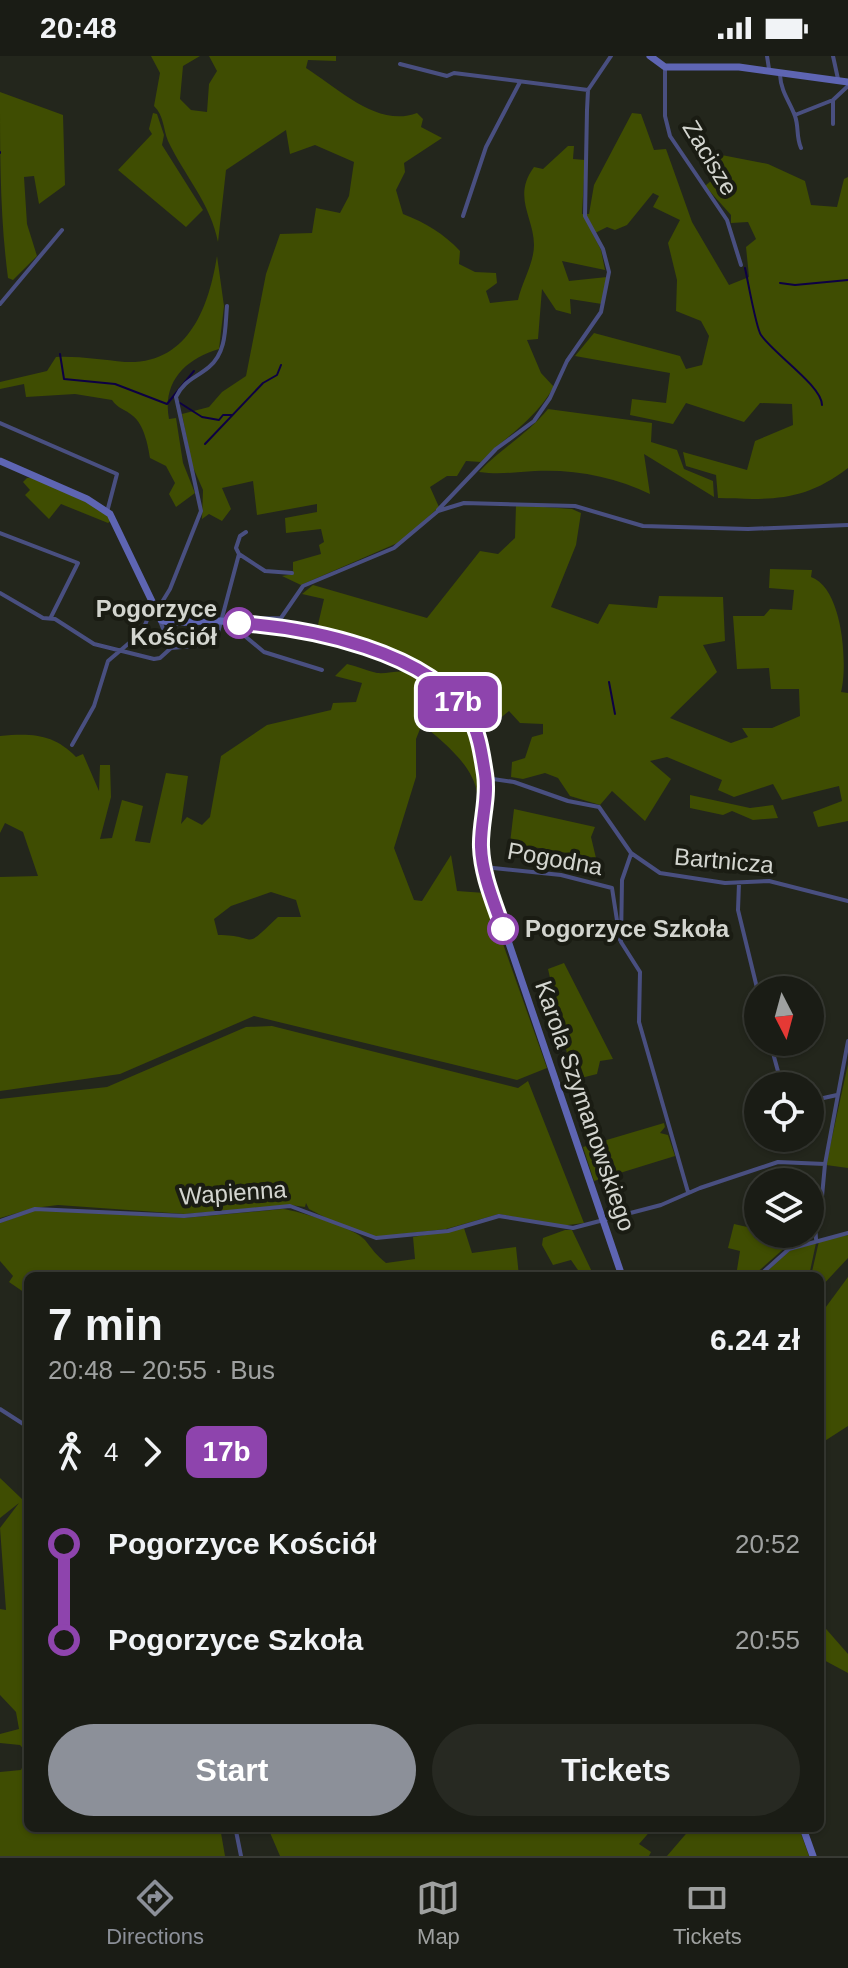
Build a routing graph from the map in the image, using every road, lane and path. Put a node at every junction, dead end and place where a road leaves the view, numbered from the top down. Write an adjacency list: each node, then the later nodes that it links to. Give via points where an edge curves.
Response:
1 (611, 56): 12 (street)
2 (650, 56): 6 (street)
3 (767, 56): 7 (street)
4 (833, 56): 9 (street)
5 (400, 64): 10 (street, via 447,76)
6 (665, 67): 7 (street, via 739,67); 19 (street, Zacisze, via 670,136 727,220)
7 (770, 73): 8 (street)
8 (780, 75): 9 (street); 14 (street)
9 (838, 81): 11 (street)
10 (520, 82): 12 (street); 17 (street, via 486,147)
11 (848, 84): 13 (street)
12 (588, 90): 24 (street, via 584,205 607,260 601,312 539,415 496,449)
13 (833, 100): 14 (street); 15 (street)
14 (795, 115): 16 (street)
15 (833, 124)
16 (801, 148)
17 (463, 216)
18 (62, 230): 20 (street)
19 (741, 265)
20 (0, 304)
21 (227, 306): 32 (street, via 223,347 176,397 201,502 200,519)
22 (0, 423): 25 (street, via 117,474)
23 (0, 461): 25 (street)
24 (438, 511): 26 (street, via 472,502 534,503 575,506 643,526); 36 (street, via 394,548 303,586 281,618 251,618)
25 (107, 512): 32 (street, via 145,580)
26 (848, 525)
27 (246, 532): 29 (street, via 236,548)
28 (0, 533): 33 (street, via 78,563)
29 (239, 554): 30 (street, via 265,571); 34 (street)
30 (292, 573)
31 (0, 593): 33 (street)
32 (156, 614): 34 (street, Karola Szymanowskiego); 37 (street); 38 (street)
33 (51, 617): 38 (street, via 94,644)
34 (221, 621): 35 (street, Karola Szymanowskiego); 37 (street, via 215,644)
35 (233, 622): 36 (street, Karola Szymanowskiego); 39 (street, via 264,652)
36 (245, 623): 41 (street, Karola Szymanowskiego, via 369,648 424,674 470,717)
37 (171, 648): 38 (street, via 154,659)
38 (120, 650): 40 (street, via 105,665 94,706)
39 (322, 670)
40 (72, 745)
41 (486, 778): 42 (street, Bartnicza, via 599,807); 43 (street, Karola Szymanowskiego)
42 (631, 853): 44 (street, Bartnicza, via 660,873); 46 (street, via 622,880)
43 (483, 867): 46 (street, Pogodna, via 561,875 612,888); 55 (street, Karola Szymanowskiego)
44 (739, 883): 45 (street, Bartnicza, via 769,881); 47 (street, via 738,910)
45 (848, 901)
46 (621, 942): 53 (street, via 640,972 639,1022)
47 (754, 976)
48 (848, 1041): 49 (street)
49 (837, 1095): 50 (street); 51 (street)
50 (824, 1098)
51 (825, 1164): 52 (street); 53 (street, Wapienna, via 778,1162)
52 (824, 1175)
53 (688, 1192): 55 (street, Wapienna)
54 (0, 1221): 55 (street, Wapienna, via 46,1209 184,1216 299,1206 376,1238 448,1231 499,1216 573,1228)
55 (604, 1222): 59 (street, Karola Szymanowskiego)
56 (848, 1233): 57 (street)
57 (824, 1238)
58 (792, 1248): 60 (street)
59 (621, 1272)
60 (763, 1272)
61 (0, 1409): 62 (street)
62 (24, 1424)
63 (236, 1832): 65 (street)
64 (804, 1832): 66 (street)
65 (241, 1856)
66 (813, 1856)

